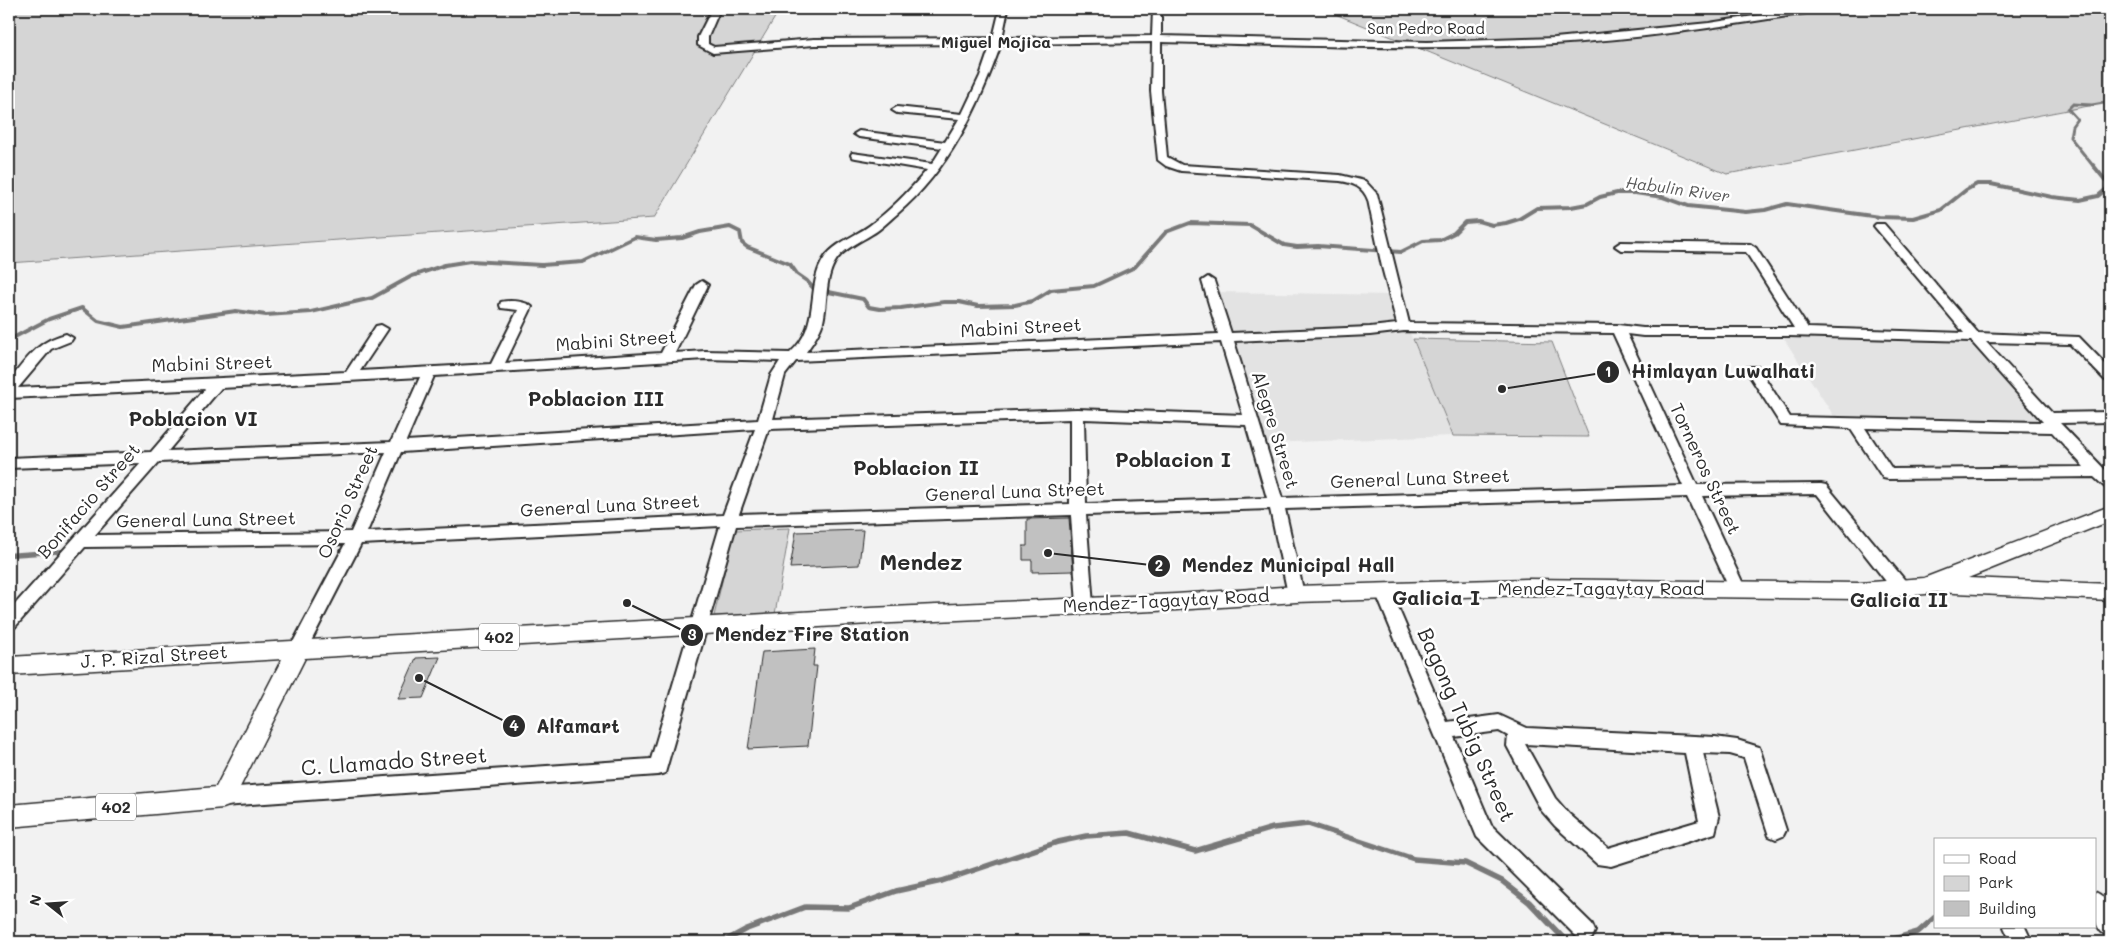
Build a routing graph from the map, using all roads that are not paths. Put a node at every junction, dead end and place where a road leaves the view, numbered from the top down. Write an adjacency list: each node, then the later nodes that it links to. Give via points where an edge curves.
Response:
1 (716, 9): 6 (street, San Pedro Road, via 703,37 703,45 713,50 814,42)
2 (1004, 9): 6 (street)
3 (1157, 9): 5 (street)
4 (1813, 9): 5 (street, San Pedro Road, via 1709,26 1556,41 1427,45)
5 (1157, 38): 6 (street, San Pedro Road); 18 (street, via 1156,91 1162,158 1181,168 1340,178 1364,184 1374,200)
6 (997, 41): 8 (street)
7 (897, 110): 8 (street)
8 (966, 117): 10 (street)
9 (859, 134): 10 (street)
10 (949, 146): 12 (street)
11 (856, 155): 12 (street)
12 (935, 168): 25 (street, via 895,210 830,259 822,282 816,323 810,338)
13 (1880, 226): 24 (street)
14 (1621, 246): 21 (street, via 1750,248)
15 (1208, 281): 22 (street, Alegre Street)
16 (702, 285): 26 (street)
17 (506, 305): 27 (street, via 526,307)
18 (1404, 327): 20 (street, Mabini Street); 22 (street, Mabini Street)
19 (381, 329): 30 (street)
20 (1618, 329): 21 (street); 45 (street, Torneros Street)
21 (1804, 333): 24 (street)
22 (1226, 337): 25 (street, Mabini Street); 36 (street, Alegre Street)
23 (66, 338): 33 (street, via 46,346)
24 (1975, 338): 31 (street, via 2074,340); 38 (street)
25 (795, 356): 26 (street, Mabini Street); 39 (street, via 778,375)
26 (666, 357): 27 (street, Mabini Street)
27 (496, 368): 29 (street, Mabini Street)
28 (1753, 370): 37 (street, via 1786,422)
29 (429, 372): 30 (street, Mabini Street); 40 (street, Osorio Street)
30 (350, 376): 32 (street, Mabini Street)
31 (2110, 377)
32 (218, 382): 33 (street, Mabini Street); 41 (street, Bonifacio Street)
33 (9, 392)
34 (1077, 414): 36 (street); 39 (street); 47 (street)
35 (2110, 417): 38 (street)
36 (1252, 420): 46 (street, Alegre Street)
37 (1854, 422): 38 (street); 43 (street, via 1888,474)
38 (2052, 422): 43 (street)
39 (764, 424): 40 (street); 49 (street)
40 (395, 447): 41 (street); 50 (street, Osorio Street)
41 (155, 457): 42 (street); 51 (street, Bonifacio Street)
42 (9, 463)
43 (2097, 472): 44 (street)
44 (2110, 483)
45 (1693, 491): 46 (street, General Luna Street); 55 (street, General Luna Street, via 1821,489); 56 (street, Torneros Street)
46 (1276, 503): 47 (street, General Luna Street); 59 (street, Alegre Street)
47 (1078, 510): 49 (street, General Luna Street); 60 (street)
48 (2110, 513): 52 (main road, Mendez-Tagaytay Road / 402)
49 (729, 520): 50 (street, General Luna Street); 62 (street)
50 (356, 538): 51 (street, General Luna Street); 63 (street, Osorio Street)
51 (81, 541): 61 (street, Bonifacio Street)
52 (1977, 564): 53 (main road, Mendez-Tagaytay Road / 402); 54 (main road, via 1982,575)
53 (1926, 586): 54 (main road); 55 (main road, Mendez-Tagaytay Road / 402)
54 (1996, 586): 58 (main road)
55 (1902, 589): 56 (main road, Mendez-Tagaytay Road / 402)
56 (1738, 590): 57 (main road, Mendez-Tagaytay Road / 402, via 1527,587)
57 (1383, 591): 59 (main road, Mendez-Tagaytay Road / 402); 65 (street, Bagong Tubig Street)
58 (2110, 592)
59 (1296, 594): 60 (main road, Mendez-Tagaytay Road / 402)
60 (1086, 605): 62 (main road, Mendez-Tagaytay Road / 402)
61 (9, 622)
62 (698, 626): 63 (main road, Mendez-Tagaytay Road / 402); 68 (street, C. Llamado Street, via 658,767)
63 (299, 648): 64 (main road, J. P. Rizal Street); 68 (main road)
64 (9, 666)
65 (1441, 731): 66 (street, via 1498,723); 74 (street, Bagong Tubig Street, via 1484,831)
66 (1517, 733): 67 (street); 67 (street, via 1516,746 1548,804 1604,857 1708,827 1709,818)
67 (1692, 745): 70 (street, via 1717,744 1752,753)
68 (223, 797): 69 (main road, 402)
69 (9, 816)
70 (1776, 830)
71 (2096, 904): 72 (street)
72 (2110, 927)
73 (2015, 928): 75 (street)
74 (1585, 931)
75 (2022, 942)

